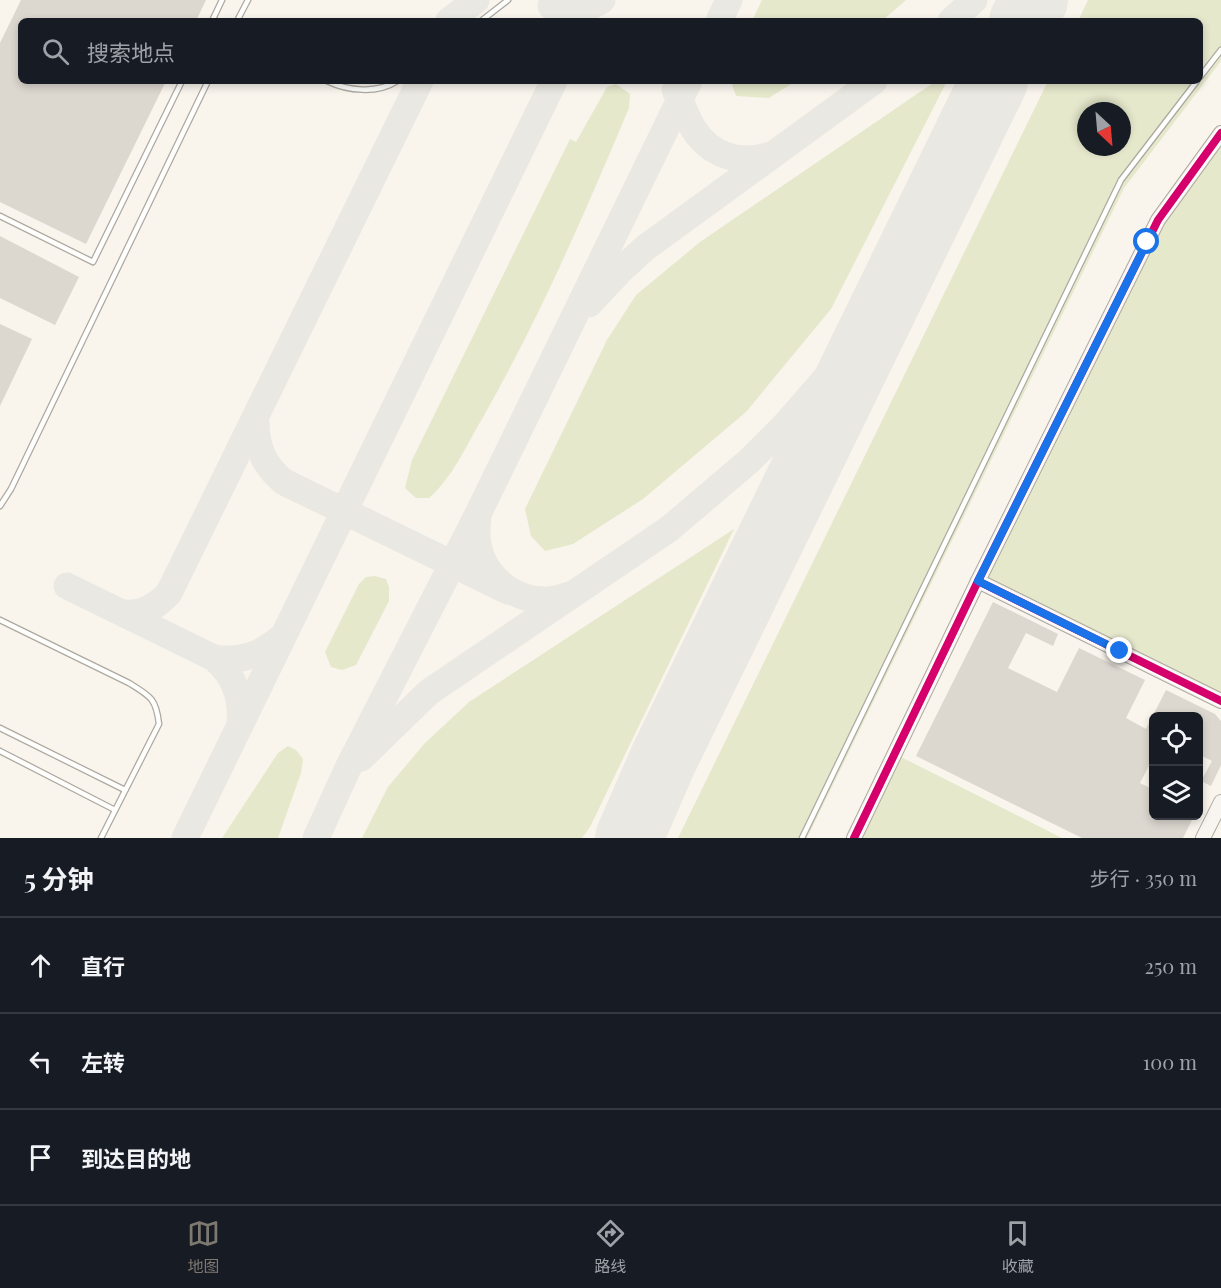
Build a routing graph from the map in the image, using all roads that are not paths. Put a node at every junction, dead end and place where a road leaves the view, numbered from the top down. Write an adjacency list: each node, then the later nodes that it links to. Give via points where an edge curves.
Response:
1 (222, 0): 4 (lane)
2 (248, 0): 5 (lane)
3 (508, 0): 6 (lane)
4 (213, 18)
5 (239, 18)
6 (485, 18)
7 (1221, 50): 8 (lane)
8 (1203, 73)
9 (181, 84): 15 (lane, via 93,262)
10 (207, 84): 16 (lane, via 98,313)
11 (335, 84): 12 (lane, via 370,90)
12 (393, 84)
13 (1195, 84): 26 (lane, via 1121,180)
14 (1221, 133): 17 (street, via 1158,220)
15 (0, 216)
16 (0, 506)
17 (978, 581): 19 (street); 27 (street)
18 (0, 620): 22 (lane, via 149,695 157,706 159,724)
19 (1221, 701)
20 (0, 728): 22 (lane)
21 (0, 751): 24 (lane)
22 (125, 790): 24 (lane)
23 (1221, 802): 28 (street)
24 (115, 810): 25 (lane)
25 (101, 838)
26 (802, 838)
27 (854, 838)
28 (1203, 838)

